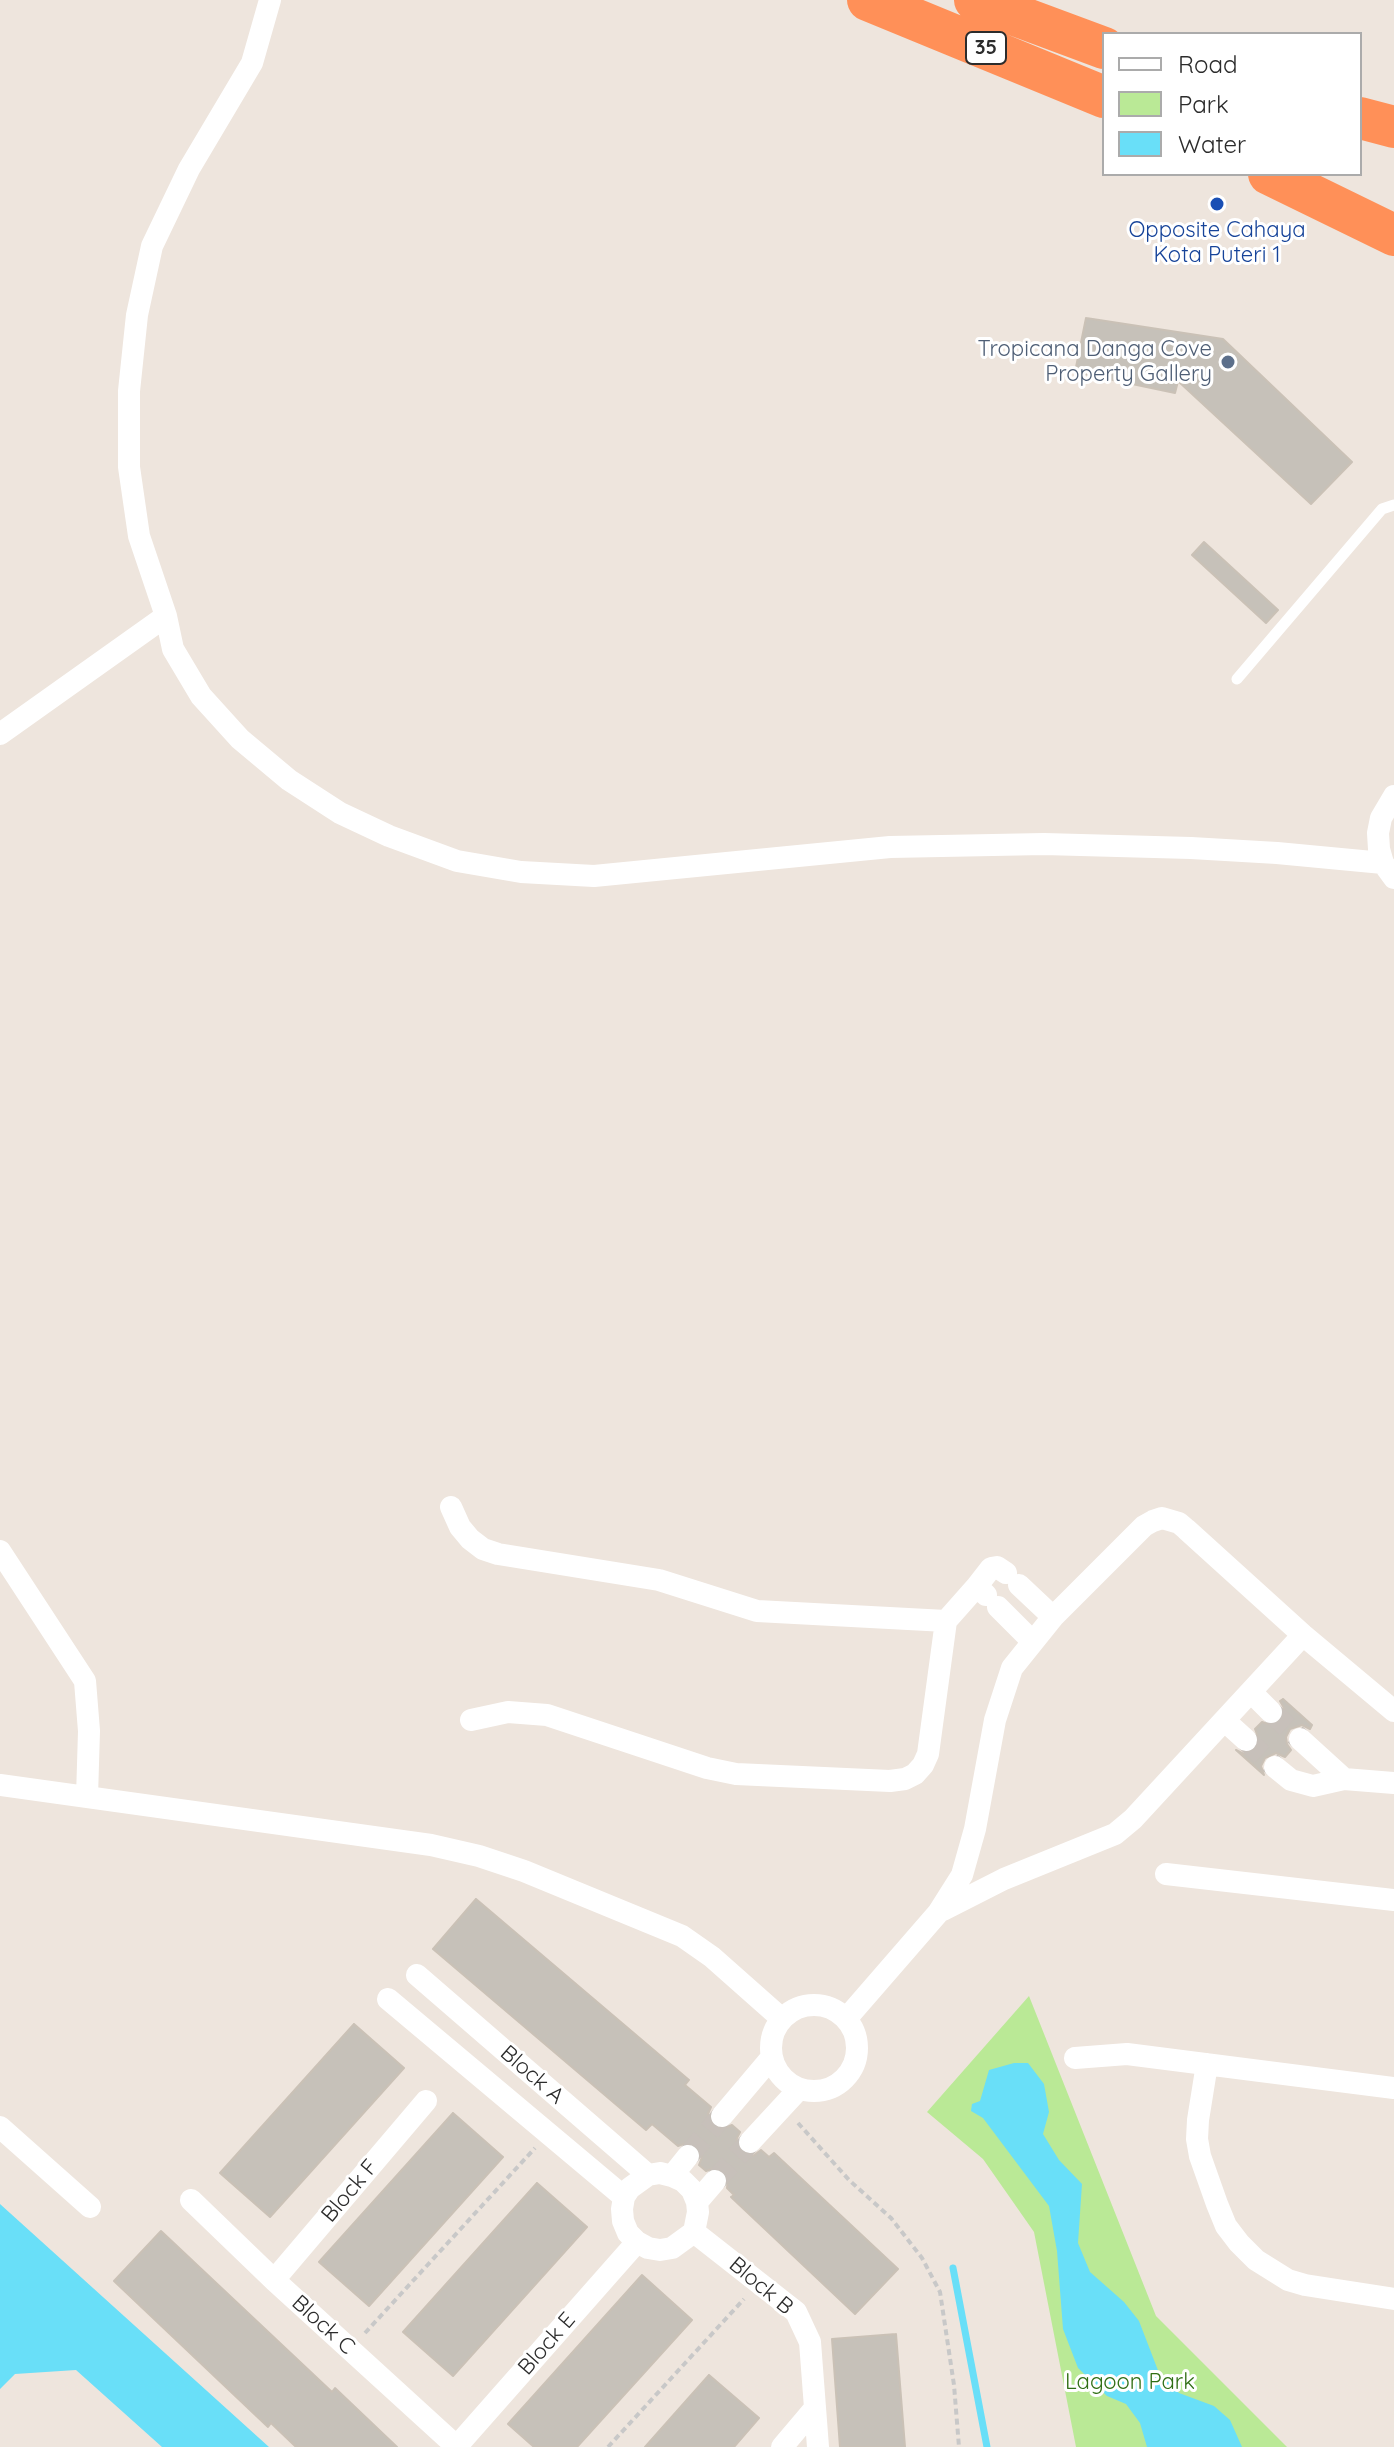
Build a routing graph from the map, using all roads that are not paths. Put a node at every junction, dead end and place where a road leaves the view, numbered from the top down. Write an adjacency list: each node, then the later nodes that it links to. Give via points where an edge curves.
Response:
1 (270, 0): 11 (street, via 252,63 189,169 152,246 137,315 129,467 139,536)
2 (868, 0): 5 (highway, 35)
3 (975, 0): 4 (highway, 35)
4 (1102, 47)
5 (1102, 96)
6 (1273, 176): 7 (highway)
7 (1338, 207): 8 (highway); 9 (highway)
8 (1394, 223)
9 (1394, 235)
10 (1394, 505): 12 (lane, via 1382,509)
11 (166, 616): 13 (street); 15 (street, via 173,649 201,696 240,739 340,813 457,861 594,876 890,847 1044,844 1277,853)
12 (1237, 679)
13 (0, 734)
14 (1394, 796): 15 (street, via 1378,833)
15 (1389, 871)
16 (451, 1507): 20 (street, via 470,1539 498,1554 659,1580 757,1611)
17 (0, 1551): 34 (street, via 85,1681)
18 (987, 1596): 19 (street, via 991,1568 997,1567); 20 (street); 22 (street)
19 (1053, 1617): 21 (street, via 1144,1526 1162,1518 1179,1523); 22 (street)
20 (946, 1621): 26 (street, via 928,1754 905,1779 736,1774 547,1715 508,1712)
21 (1303, 1635): 23 (street); 24 (street)
22 (1032, 1641): 37 (street, via 1012,1668 995,1720 969,1856)
23 (1251, 1692): 25 (street); 27 (street)
24 (1394, 1711)
25 (1271, 1712)
26 (471, 1720)
27 (1225, 1721): 29 (street); 37 (street, via 1115,1834)
28 (1300, 1739): 31 (street)
29 (1246, 1740)
30 (1275, 1767): 31 (street, via 1291,1780 1313,1786)
31 (1344, 1779): 32 (street)
32 (1394, 1783)
33 (0, 1785): 34 (street)
34 (87, 1797): 40 (street, via 479,1856 682,1936)
35 (1166, 1874): 36 (street)
36 (1394, 1900)
37 (938, 1913): 41 (street)
38 (417, 1975): 52 (street, Block A)
39 (388, 1999): 55 (street)
40 (782, 2019): 41 (street, via 807,2005 835,2010); 42 (street, via 770,2044)
41 (846, 2019): 46 (street, via 857,2045 850,2073 827,2090)
42 (771, 2058): 46 (street); 48 (street)
43 (1075, 2058): 44 (street, via 1127,2054)
44 (1207, 2064): 45 (street); 62 (street, via 1198,2120 1200,2156 1221,2215 1239,2243 1288,2280)
45 (1394, 2088)
46 (791, 2097): 50 (street)
47 (426, 2101): 61 (street, Block F)
48 (722, 2116)
49 (0, 2127): 58 (street)
50 (750, 2142)
51 (688, 2156): 53 (street)
52 (648, 2175): 53 (street); 55 (street)
53 (672, 2176): 57 (street, via 692,2190)
54 (715, 2181): 57 (street)
55 (624, 2197): 60 (street, via 623,2221)
56 (191, 2200): 61 (street, Block C)
57 (697, 2202): 59 (street)
58 (90, 2207)
59 (694, 2232): 60 (street, via 672,2248 648,2248); 63 (street, Block B, via 796,2312 810,2342)
60 (637, 2242): 64 (street, Block E)
61 (274, 2280): 64 (street, Block C)
62 (1394, 2299)
63 (815, 2408): 65 (street); 66 (street, Block B)
64 (457, 2447)
65 (782, 2447)
66 (818, 2447)

